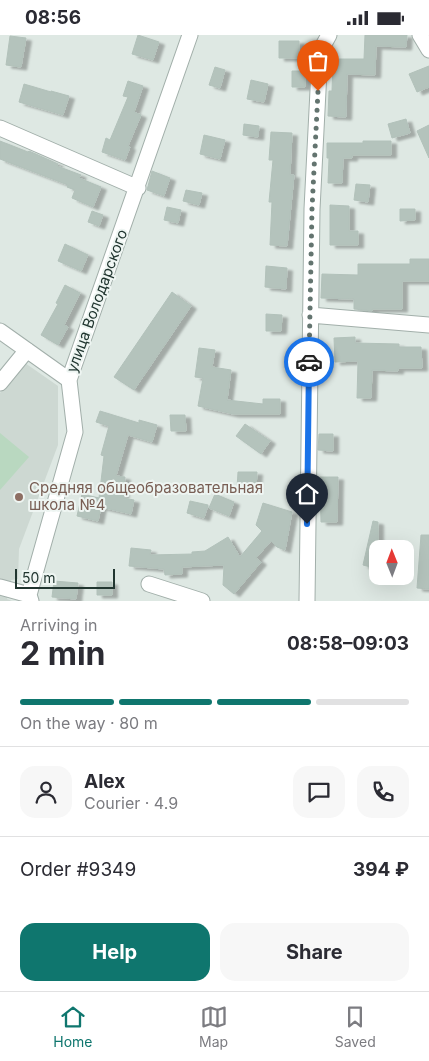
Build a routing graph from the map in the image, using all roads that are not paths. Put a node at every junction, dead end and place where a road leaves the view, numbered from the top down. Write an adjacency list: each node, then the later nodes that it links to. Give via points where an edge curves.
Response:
1 (190, 35): 6 (street, улица Володарского)
2 (329, 35): 7 (street, via 320,51)
3 (420, 35): 4 (street)
4 (429, 50)
5 (0, 128): 6 (street)
6 (138, 188): 11 (street, улица Володарского)
7 (310, 315): 8 (street); 17 (street)
8 (429, 325)
9 (0, 331): 10 (street)
10 (27, 350): 11 (street); 12 (street)
11 (69, 380): 15 (street, улица Володарского, via 75,431)
12 (0, 383)
13 (149, 583): 16 (street)
14 (0, 587): 15 (street)
15 (30, 598)
16 (202, 601)
17 (307, 601)

